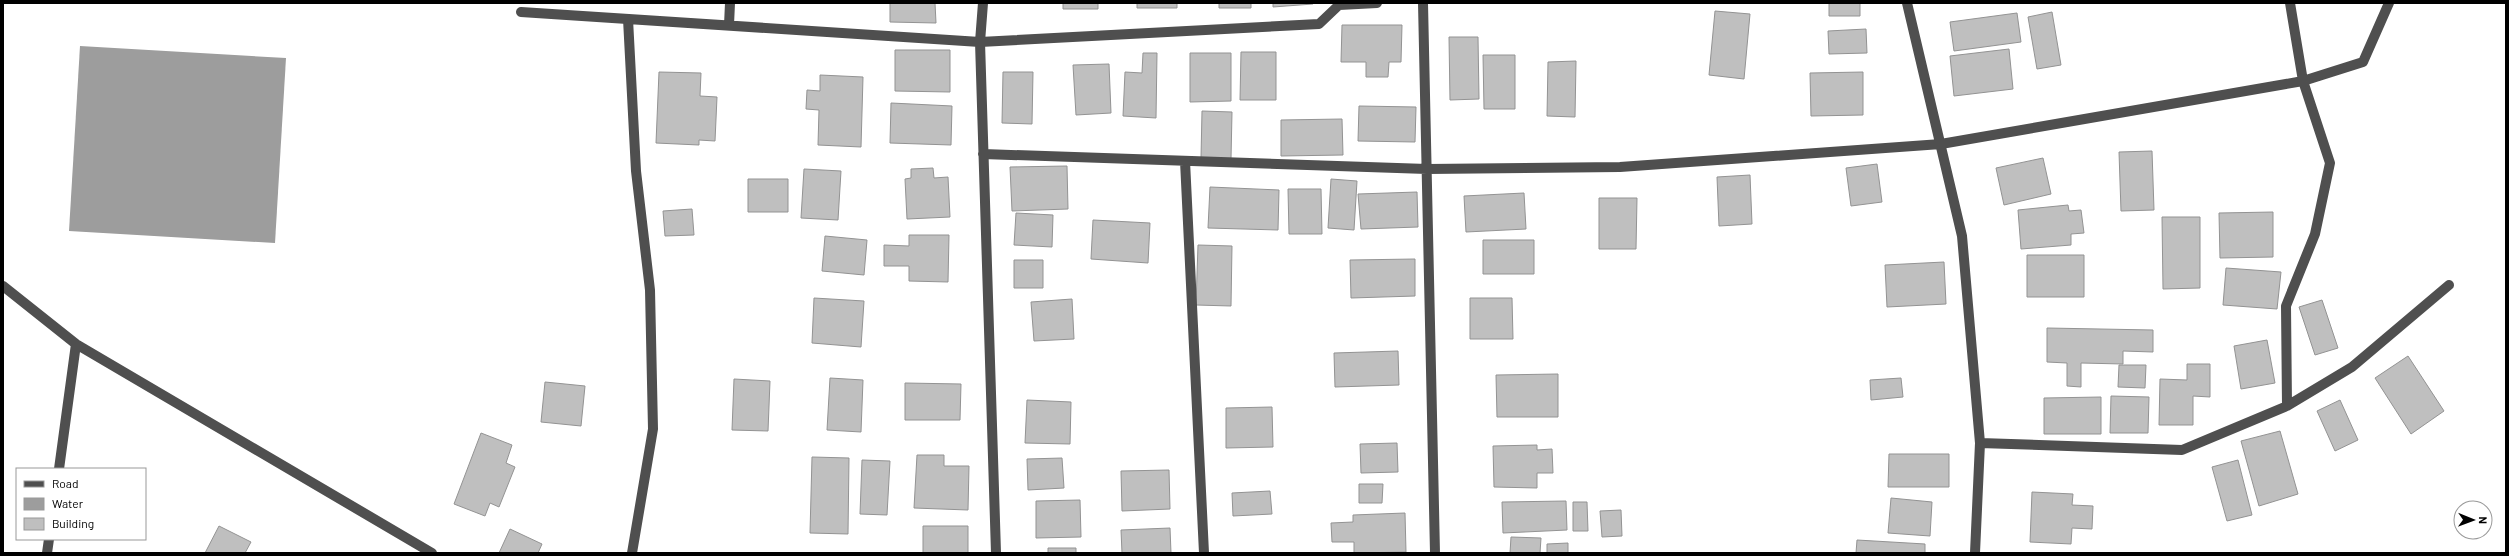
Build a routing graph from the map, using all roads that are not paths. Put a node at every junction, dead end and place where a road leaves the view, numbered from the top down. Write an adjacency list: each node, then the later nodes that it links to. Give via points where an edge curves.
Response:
1 (730, 3): 10 (street)
2 (983, 3): 11 (street)
3 (1377, 3): 11 (street, via 1339,5 1319,24)
4 (1423, 3): 16 (street)
5 (1908, 3): 13 (street)
6 (2290, 3): 12 (street)
7 (2389, 3): 12 (street, via 2363,62)
8 (521, 12): 9 (street)
9 (628, 18): 10 (street); 26 (street, via 636,171 650,290 653,429)
10 (729, 25): 11 (street)
11 (980, 42): 14 (street)
12 (2302, 80): 13 (street); 20 (street, via 2330,163 2315,234 2286,306)
13 (1941, 144): 16 (street, via 1620,167); 21 (street, via 1962,236)
14 (983, 154): 15 (street); 27 (street)
15 (1185, 160): 16 (street); 28 (street)
16 (1427, 169): 29 (street)
17 (2449, 285): 20 (street, via 2352,367)
18 (3, 286): 19 (street)
19 (76, 344): 22 (street); 25 (street)
20 (2287, 406): 21 (street, via 2182,450)
21 (1980, 443): 30 (street)
22 (59, 468)
23 (49, 540): 24 (street)
24 (47, 553)
25 (432, 553)
26 (632, 553)
27 (996, 553)
28 (1204, 553)
29 (1435, 553)
30 (1975, 553)

